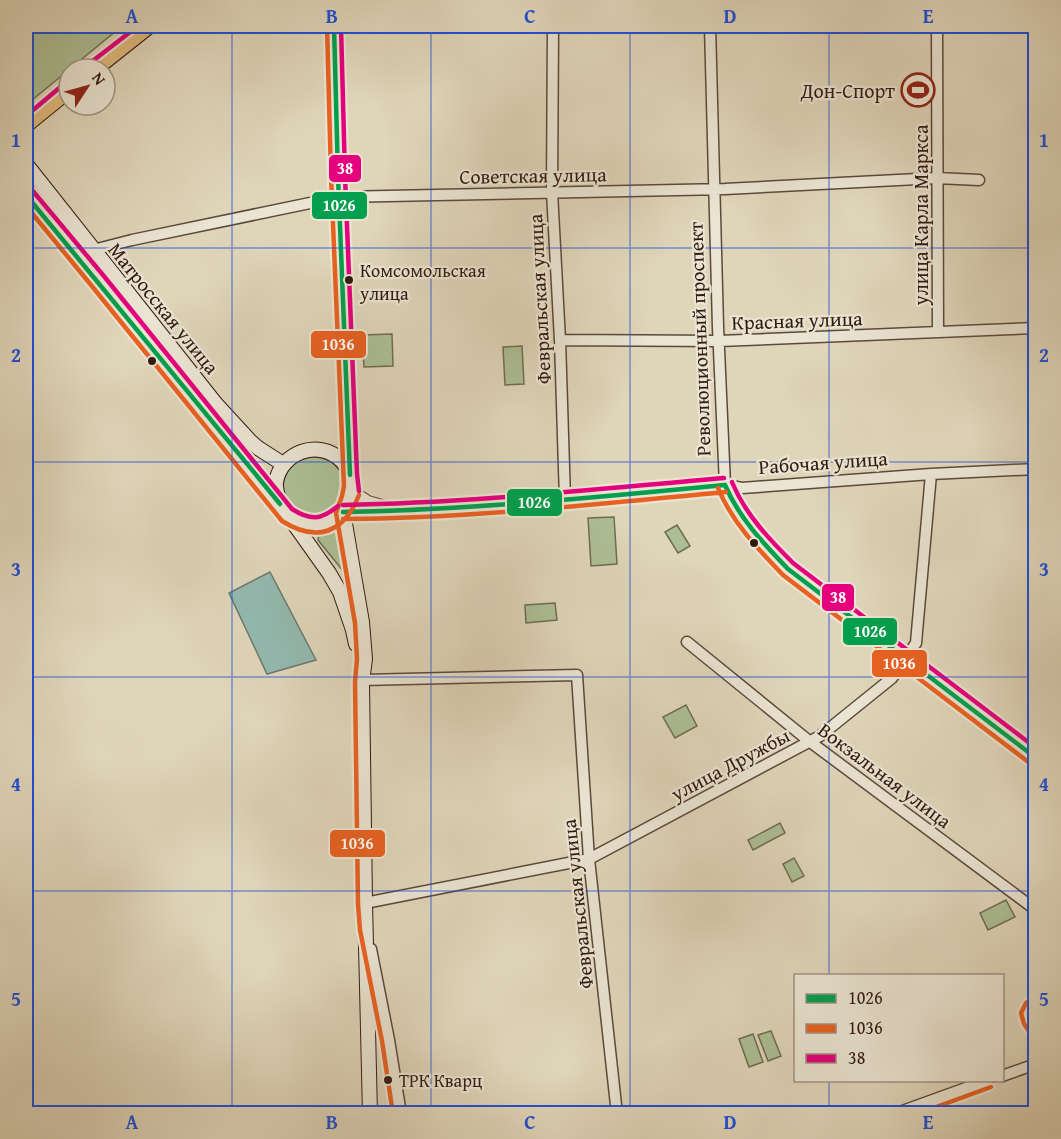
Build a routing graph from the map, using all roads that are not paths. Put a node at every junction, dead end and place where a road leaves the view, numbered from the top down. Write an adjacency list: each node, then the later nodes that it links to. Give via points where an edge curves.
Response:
1 (149, 26): 6 (main road)
2 (334, 26): 15 (main road)
3 (553, 26): 13 (street, Февральская улица)
4 (710, 26): 12 (street, Революционный проспект)
5 (937, 26): 10 (street, улица Карла Маркса)
6 (109, 57)
7 (57, 100): 8 (main road)
8 (26, 125)
9 (26, 164): 16 (main road, Матросская улица)
10 (937, 178): 11 (street, Советская улица); 12 (street, Советская улица); 18 (street, улица Карла Маркса)
11 (979, 180)
12 (714, 189): 13 (street, Советская улица); 20 (street, Революционный проспект)
13 (552, 192): 15 (street, Советская улица); 19 (street, Февральская улица)
14 (26, 195): 28 (main road, Матросская улица)
15 (339, 197): 16 (street, Советская улица); 24 (main road)
16 (93, 250): 21 (main road, Матросская улица, via 216,404 250,441)
17 (1035, 328): 18 (street, Красная улица)
18 (938, 332): 20 (street, Красная улица)
19 (560, 340): 20 (street, Красная улица); 27 (street, Февральская улица)
20 (719, 341): 25 (street, Революционный проспект)
21 (283, 464): 24 (main road, via 296,453 311,449 335,456); 28 (main road, via 276,484)
22 (1035, 469): 23 (street, Рабочая улица)
23 (931, 474): 25 (street, Рабочая улица, via 742,488); 32 (street, улица Дружбы, via 916,643)
24 (350, 475): 26 (main road)
25 (725, 485): 27 (street, Рабочая улица); 32 (street, Революционный проспект, via 740,513 777,559)
26 (352, 492): 29 (street, Рабочая улица, via 368,502); 30 (main road)
27 (565, 500): 29 (street, Рабочая улица)
28 (284, 509): 30 (main road, via 306,525 326,524); 33 (main road, via 340,592 353,630)
29 (398, 511): 30 (street, Рабочая улица)
30 (343, 512): 33 (main road, via 362,622)
31 (687, 642): 34 (street, Вокзальная улица)
32 (906, 658): 34 (street, улица Дружбы, via 892,678); 35 (street, Революционный проспект)
33 (362, 681): 36 (street, Февральская улица, via 577,675); 37 (main road)
34 (809, 741): 36 (street, улица Дружбы); 38 (street, Вокзальная улица)
35 (1035, 758)
36 (590, 859): 37 (street, улица Дружбы); 45 (street, Февральская улица)
37 (365, 903): 39 (main road)
38 (1035, 910)
39 (367, 928): 43 (main road); 44 (street)
40 (1035, 1064): 41 (street)
41 (1004, 1075)
42 (982, 1082): 46 (street)
43 (370, 1113)
44 (401, 1113)
45 (617, 1113)
46 (894, 1113)

